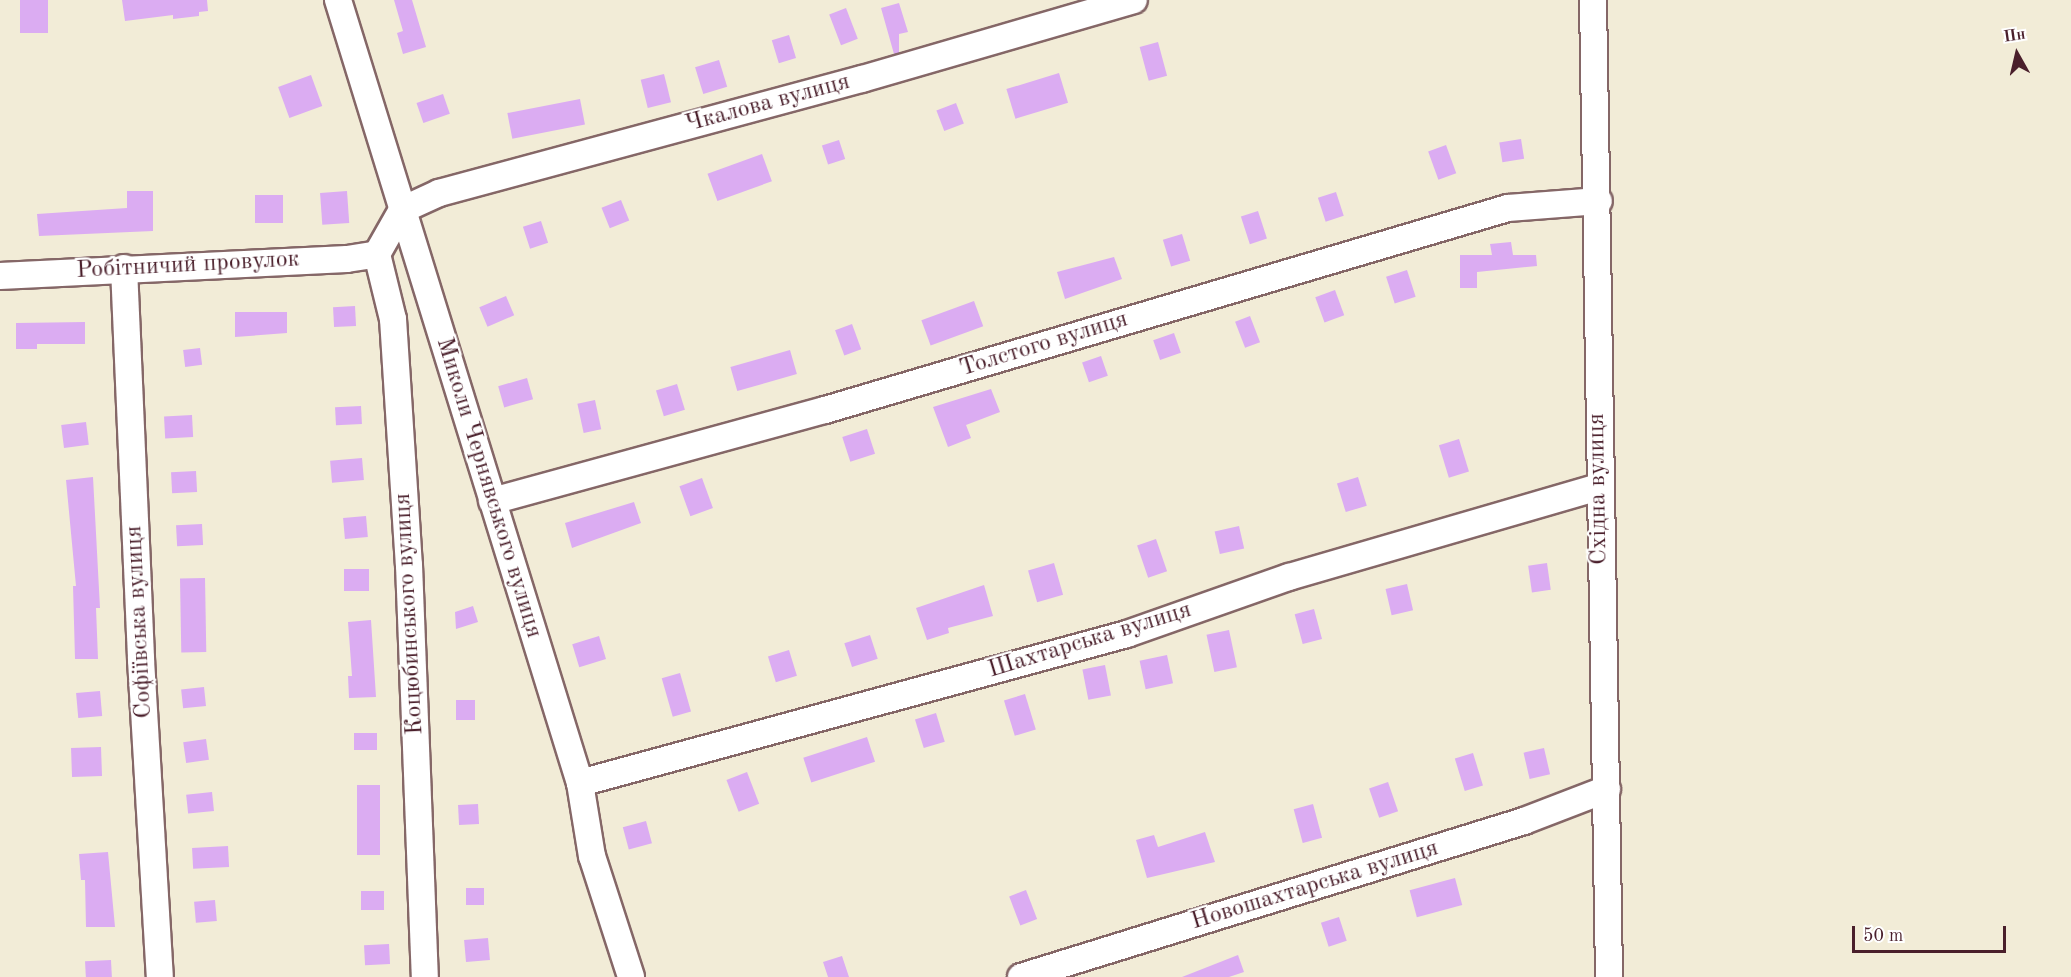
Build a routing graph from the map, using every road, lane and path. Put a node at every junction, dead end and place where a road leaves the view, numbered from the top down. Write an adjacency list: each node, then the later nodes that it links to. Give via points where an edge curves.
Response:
1 (338, 0): 5 (street, Миколи Чернявського вулиця)
2 (1134, 0): 5 (street, Чкалова вулиця, via 862,79 439,193)
3 (1593, 0): 4 (street, Східна вулиця)
4 (1599, 201): 9 (street, Східна вулиця); 10 (street, Толстого вулиця, via 1508,208 825,410)
5 (402, 210): 6 (street); 10 (street, Миколи Чернявського вулиця)
6 (377, 254): 7 (street, Робітничий провулок, via 347,259); 14 (street, Коцюбинського вулиця, via 393,319 396,354 409,565)
7 (124, 268): 8 (street, Робітничий провулок); 13 (street, Софіївська вулиця)
8 (0, 276)
9 (1598, 487): 11 (street, Шахтарська вулиця, via 1289,577 1127,634); 12 (street, Східна вулиця)
10 (492, 501): 11 (street, Миколи Чернявського вулиця)
11 (580, 783): 15 (street, Миколи Чернявського вулиця, via 592,856)
12 (1607, 789): 16 (street, Новошахтарська вулиця, via 1524,821); 17 (street, Східна вулиця)
13 (160, 977)
14 (425, 977)
15 (631, 977)
16 (1021, 977)
17 (1609, 977)

